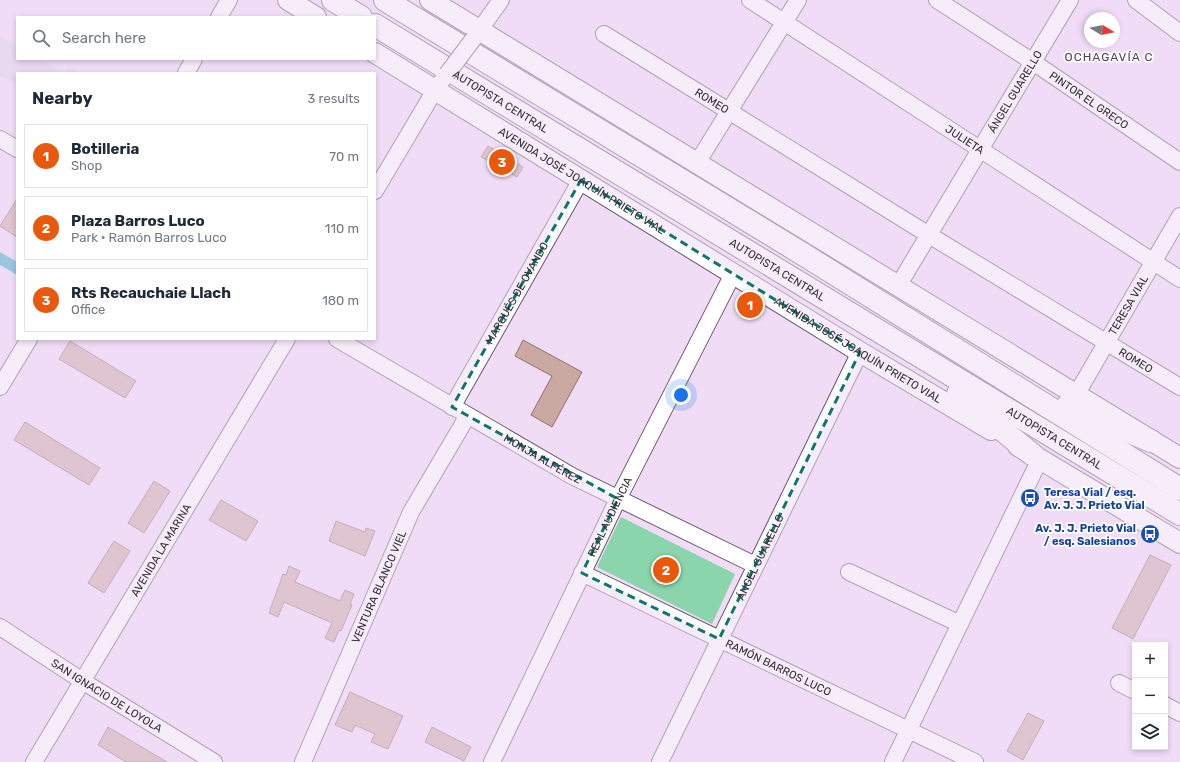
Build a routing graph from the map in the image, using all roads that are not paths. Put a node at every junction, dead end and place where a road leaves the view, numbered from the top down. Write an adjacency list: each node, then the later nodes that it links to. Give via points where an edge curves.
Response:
1 (229, 0): 13 (street)
2 (288, 0): 14 (main road)
3 (333, 0): 15 (highway)
4 (385, 0): 46 (highway, AUTOPISTA CENTRAL)
5 (430, 0): 18 (main road)
6 (489, 0): 18 (street)
7 (501, 0): 18 (street)
8 (750, 0): 16 (street, JULIETA)
9 (798, 0): 16 (street)
10 (937, 0): 23 (street, PINTOR EL GRECO)
11 (1070, 0): 23 (street, ÁNGEL GUARELLO)
12 (1136, 0): 19 (street)
13 (220, 16)
14 (314, 16)
15 (359, 16)
16 (784, 23): 26 (street); 29 (street, JULIETA)
17 (376, 26): 40 (highway, AUTOPISTA CENTRAL)
18 (475, 31): 25 (street, bridge); 31 (main road)
19 (1180, 33)
20 (604, 34): 26 (street, ROMEO)
21 (376, 54): 25 (main road, AVENIDA JOSÉ JOAQUÍN PRIETO VIAL)
22 (193, 60): 24 (street)
23 (1033, 62): 29 (street, ÁNGEL GUARELLO); 30 (street, PINTOR EL GRECO)
24 (187, 72)
25 (435, 90): 32 (main road, AVENIDA JOSÉ JOAQUÍN PRIETO VIAL); 33 (street)
26 (729, 111): 31 (street); 35 (street, ROMEO)
27 (0, 139): 28 (street)
28 (16, 148)
29 (980, 150): 35 (street, ÁNGEL GUARELLO); 36 (street, JULIETA)
30 (1180, 162)
31 (697, 163): 39 (main road)
32 (581, 180): 37 (main road, AVENIDA JOSÉ JOAQUÍN PRIETO VIAL); 50 (street, MARQUÉS DE OVANDO)
33 (376, 188)
34 (1180, 216): 36 (street, TERESA VIAL)
35 (929, 235): 39 (street, ÁNGEL GUARELLO); 44 (street, ROMEO)
36 (1153, 262): 38 (street, JULIETA); 44 (street, TERESA VIAL)
37 (733, 274): 45 (main road, AVENIDA JOSÉ JOAQUÍN PRIETO VIAL); 56 (street, REAL AUDIENCIA)
38 (1180, 279)
39 (898, 286): 49 (main road)
40 (885, 336): 53 (highway); 57 (highway, AUTOPISTA CENTRAL)
41 (28, 340): 47 (street)
42 (286, 340): 65 (street, AVENIDA LA MARINA)
43 (339, 340): 50 (street, MONJA ALFÉREZ)
44 (1106, 342): 48 (street, ROMEO); 49 (street, TERESA VIAL)
45 (860, 352): 53 (main road, AVENIDA JOSÉ JOAQUÍN PRIETO VIAL); 59 (street, ÁNGEL GUARELLO)
46 (980, 364): 52 (highway, via 1051,399); 55 (highway, AUTOPISTA CENTRAL)
47 (0, 387)
48 (1180, 387)
49 (1076, 395): 52 (main road)
50 (452, 407): 51 (street, MONJA ALFÉREZ)
51 (467, 417): 56 (street, MONJA ALFÉREZ); 73 (street, VENTURA BLANCO VIEL, via 407,519)
52 (1151, 441): 54 (main road)
53 (1036, 457): 58 (main road, AVENIDA JOSÉ JOAQUÍN PRIETO VIAL); 62 (street)
54 (1180, 458)
55 (1180, 489)
56 (618, 499): 59 (street, MONJA ALFÉREZ); 61 (street, REAL AUDIENCIA)
57 (1180, 514)
58 (1180, 543)
59 (755, 565): 64 (street, ÁNGEL GUARELLO)
60 (849, 572): 62 (street)
61 (582, 573): 64 (street, RAMÓN BARROS LUCO); 74 (street, REAL AUDIENCIA)
62 (960, 624): 70 (street)
63 (0, 627): 65 (street, SAN IGNACIO DE LOYOLA)
64 (719, 639): 70 (street, RAMÓN BARROS LUCO); 75 (street, ÁNGEL GUARELLO)
65 (84, 682): 71 (street, AVENIDA LA MARINA); 72 (street, SAN IGNACIO DE LOYOLA)
66 (1119, 683): 67 (street)
67 (1132, 690)
68 (1168, 707): 69 (street)
69 (1180, 713)
70 (908, 730): 76 (street); 77 (street, RAMÓN BARROS LUCO)
71 (34, 762)
72 (214, 762)
73 (303, 762)
74 (492, 762)
75 (660, 762)
76 (893, 762)
77 (975, 762)

